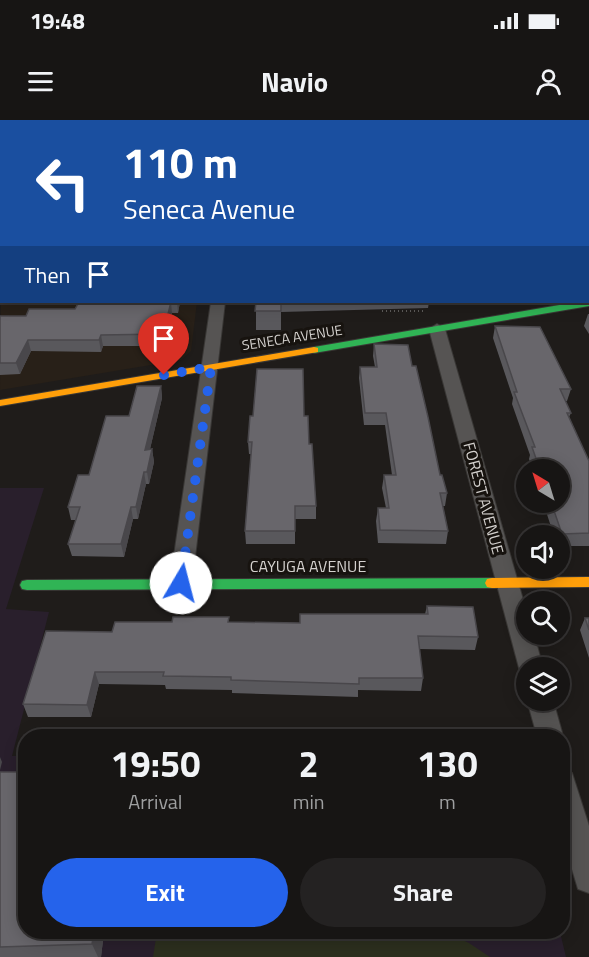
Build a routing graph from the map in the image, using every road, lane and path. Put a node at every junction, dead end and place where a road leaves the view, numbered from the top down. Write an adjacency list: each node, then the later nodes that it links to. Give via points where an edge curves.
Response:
1 (218, 303): 6 (street)
2 (589, 303): 5 (street, SENECA AVENUE)
3 (382, 311): 4 (path)
4 (428, 311)
5 (437, 329): 6 (street, SENECA AVENUE); 8 (street, FOREST AVENUE)
6 (211, 367): 7 (street, SENECA AVENUE); 10 (street)
7 (0, 403)
8 (507, 582): 9 (street, CAYUGA AVENUE); 10 (street, CAYUGA AVENUE); 12 (street, FOREST AVENUE)
9 (589, 582)
10 (181, 583): 11 (street, CAYUGA AVENUE)
11 (27, 585)
12 (528, 657)
13 (543, 711): 14 (street)
14 (548, 729)
15 (570, 810): 16 (street)
16 (589, 878)

